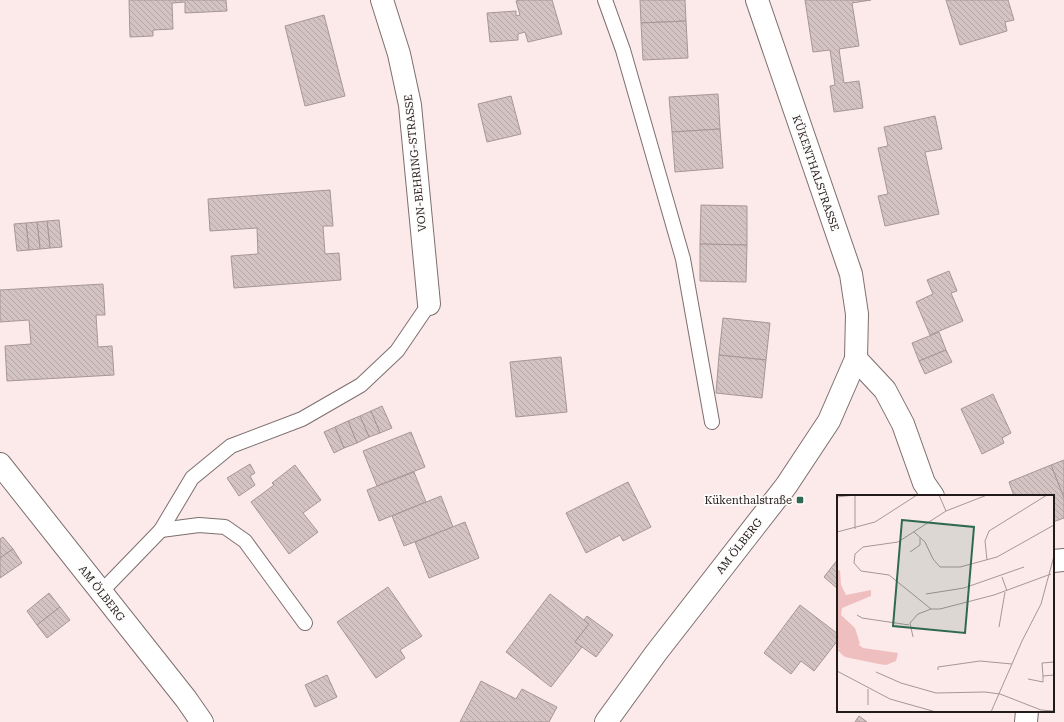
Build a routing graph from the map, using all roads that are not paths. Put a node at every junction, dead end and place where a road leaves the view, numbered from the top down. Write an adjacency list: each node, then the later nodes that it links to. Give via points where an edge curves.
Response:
1 (382, 0): 4 (street, VON-BEHRING-STRASSE, via 399,54 410,105)
2 (605, 0): 6 (lane, via 623,50 683,259)
3 (757, 0): 5 (street, KÜKENTHALSTRASSE, via 850,274 857,314)
4 (429, 304): 9 (lane, via 397,351 361,385 302,419 231,446 192,478)
5 (856, 359): 8 (street, via 885,390 903,424 924,483); 16 (street, AM ÖLBERG, via 829,421 786,486 656,653)
6 (712, 422)
7 (0, 464): 12 (street, AM ÖLBERG)
8 (932, 495)
9 (161, 530): 12 (lane); 13 (lane, via 199,525 225,527 245,541)
10 (1064, 560): 11 (street)
11 (1054, 561)
12 (101, 592): 15 (street, AM ÖLBERG)
13 (305, 623)
14 (1027, 712): 17 (street)
15 (202, 722)
16 (606, 722)
17 (1026, 722)

